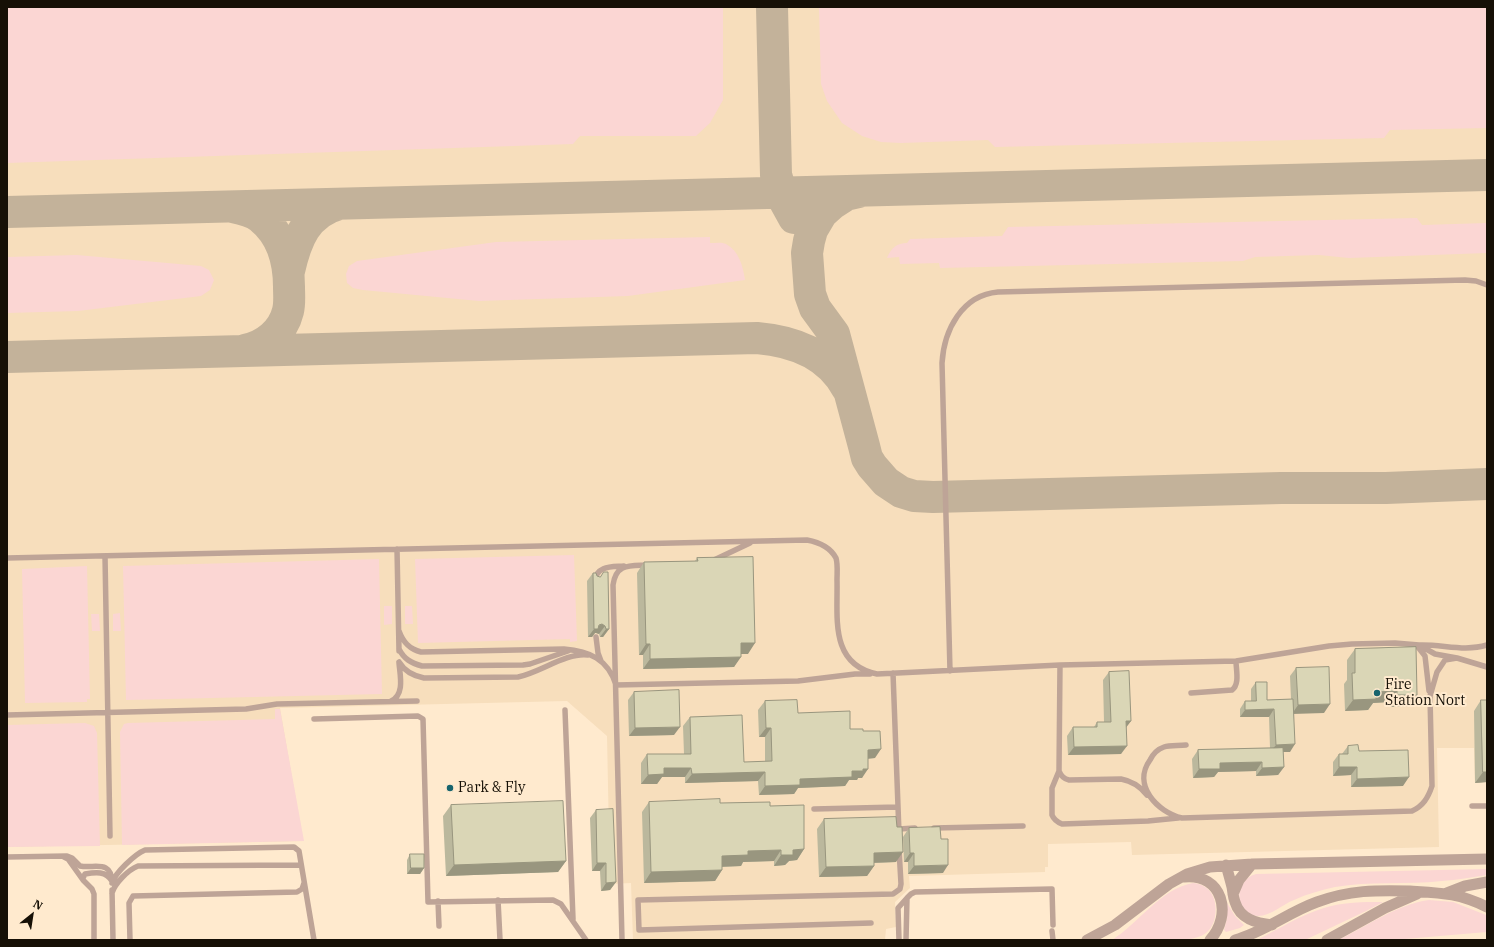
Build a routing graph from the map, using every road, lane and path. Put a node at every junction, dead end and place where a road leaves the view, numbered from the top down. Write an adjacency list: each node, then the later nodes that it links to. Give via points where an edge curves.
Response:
1 (1487, 285): 23 (lane, via 1465,280 991,292 976,298 964,308 951,326 945,342 942,363)
2 (755, 541): 3 (lane); 6 (lane); 25 (lane, via 807,540 820,544 834,555 837,564 841,645 853,664)
3 (397, 549): 4 (lane); 10 (lane)
4 (105, 556): 5 (lane); 32 (lane)
5 (7, 558)
6 (710, 562)
7 (653, 565): 8 (lane)
8 (630, 566): 9 (lane, via 602,568); 26 (lane, via 619,570 614,578)
9 (594, 581)
10 (399, 631): 15 (lane); 16 (lane, via 405,643 421,652)
11 (596, 637): 17 (lane)
12 (1411, 644): 13 (lane); 19 (lane, via 1329,646); 28 (lane, via 1420,648 1425,656)
13 (1419, 645): 14 (lane, via 1434,644 1450,648); 18 (lane, via 1435,654)
14 (1487, 646)
15 (399, 649): 16 (lane, via 410,661 422,666 523,665); 20 (lane)
16 (580, 650): 17 (lane)
17 (596, 656): 20 (lane, via 571,656 518,677 424,678 406,671); 26 (lane, via 611,674)
18 (1457, 658): 22 (lane); 28 (lane, via 1449,658 1442,663)
19 (1236, 661): 21 (lane); 27 (lane, via 1235,688)
20 (400, 662): 30 (lane, via 400,692)
21 (1060, 665): 23 (lane); 36 (lane)
22 (1487, 667)
23 (950, 671): 24 (lane)
24 (893, 673): 25 (lane); 40 (lane)
25 (877, 674): 26 (lane, via 798,681)
26 (616, 685): 82 (lane)
27 (1191, 693)
28 (1430, 696): 42 (lane, via 1432,786 1427,799 1416,808 1406,812)
29 (417, 701): 30 (lane)
30 (389, 702): 32 (lane)
31 (565, 710): 72 (lane)
32 (108, 712): 33 (lane); 47 (lane)
33 (7, 714)
34 (314, 719): 70 (lane, via 422,717 428,902)
35 (1186, 745): 37 (lane, via 1163,748 1150,760 1144,774)
36 (1059, 771): 37 (lane, via 1069,780 1128,781); 42 (lane, via 1052,788 1052,815 1058,823)
37 (1150, 798): 42 (lane, via 1164,811)
38 (1472, 806): 39 (lane)
39 (1487, 806)
40 (898, 807): 41 (lane); 46 (lane)
41 (814, 809)
42 (1182, 818)
43 (1023, 826): 45 (lane)
44 (922, 828): 46 (lane)
45 (930, 828)
46 (898, 829): 48 (lane)
47 (110, 836)
48 (899, 837)
49 (899, 845): 73 (lane, via 901,884 900,889 893,894 638,900 639,930)
50 (137, 854): 55 (lane, via 145,850 292,846 299,851); 57 (lane, via 134,862); 60 (lane)
51 (60, 856): 52 (lane); 59 (lane, via 68,859); 60 (lane, via 70,856 80,866 105,867 109,870)
52 (7, 857)
53 (1487, 859): 54 (street)
54 (1252, 864): 56 (street); 66 (street, via 1239,880)
55 (301, 865): 57 (lane); 62 (lane)
56 (1226, 865): 58 (street, via 1196,870); 66 (street); 67 (street)
57 (141, 866): 64 (lane, via 131,870)
58 (1177, 879): 67 (street, via 1201,878 1215,886); 86 (street, via 1115,925)
59 (83, 880): 60 (lane, via 85,874 102,873); 76 (lane, via 92,888 94,894)
60 (112, 880): 64 (lane)
61 (1487, 882): 65 (street, via 1464,886)
62 (304, 883): 78 (lane, via 302,889 297,892 133,896 129,903); 79 (lane)
63 (1421, 892): 65 (street); 74 (street, via 1351,892 1317,902); 89 (street, via 1384,908)
64 (112, 893): 77 (lane)
65 (1447, 893): 71 (street)
66 (1233, 894): 74 (street, via 1238,909 1246,918)
67 (1220, 896): 87 (street, via 1220,924)
68 (907, 898): 83 (lane, via 898,908); 84 (lane); 85 (lane, via 915,892 1052,889)
69 (498, 900): 70 (lane); 72 (lane, via 553,900 562,904); 80 (lane)
70 (438, 901): 75 (lane)
71 (1487, 907)
72 (573, 922): 81 (lane)
73 (870, 923)
74 (1272, 924): 88 (street)
75 (439, 926)
76 (94, 940)
77 (113, 940)
78 (130, 940)
79 (314, 940)
80 (500, 940)
81 (586, 940)
82 (622, 940)
83 (899, 940)
84 (906, 940)
85 (1053, 940)
86 (1087, 940)
87 (1210, 940)
88 (1235, 940)
89 (1327, 940)

